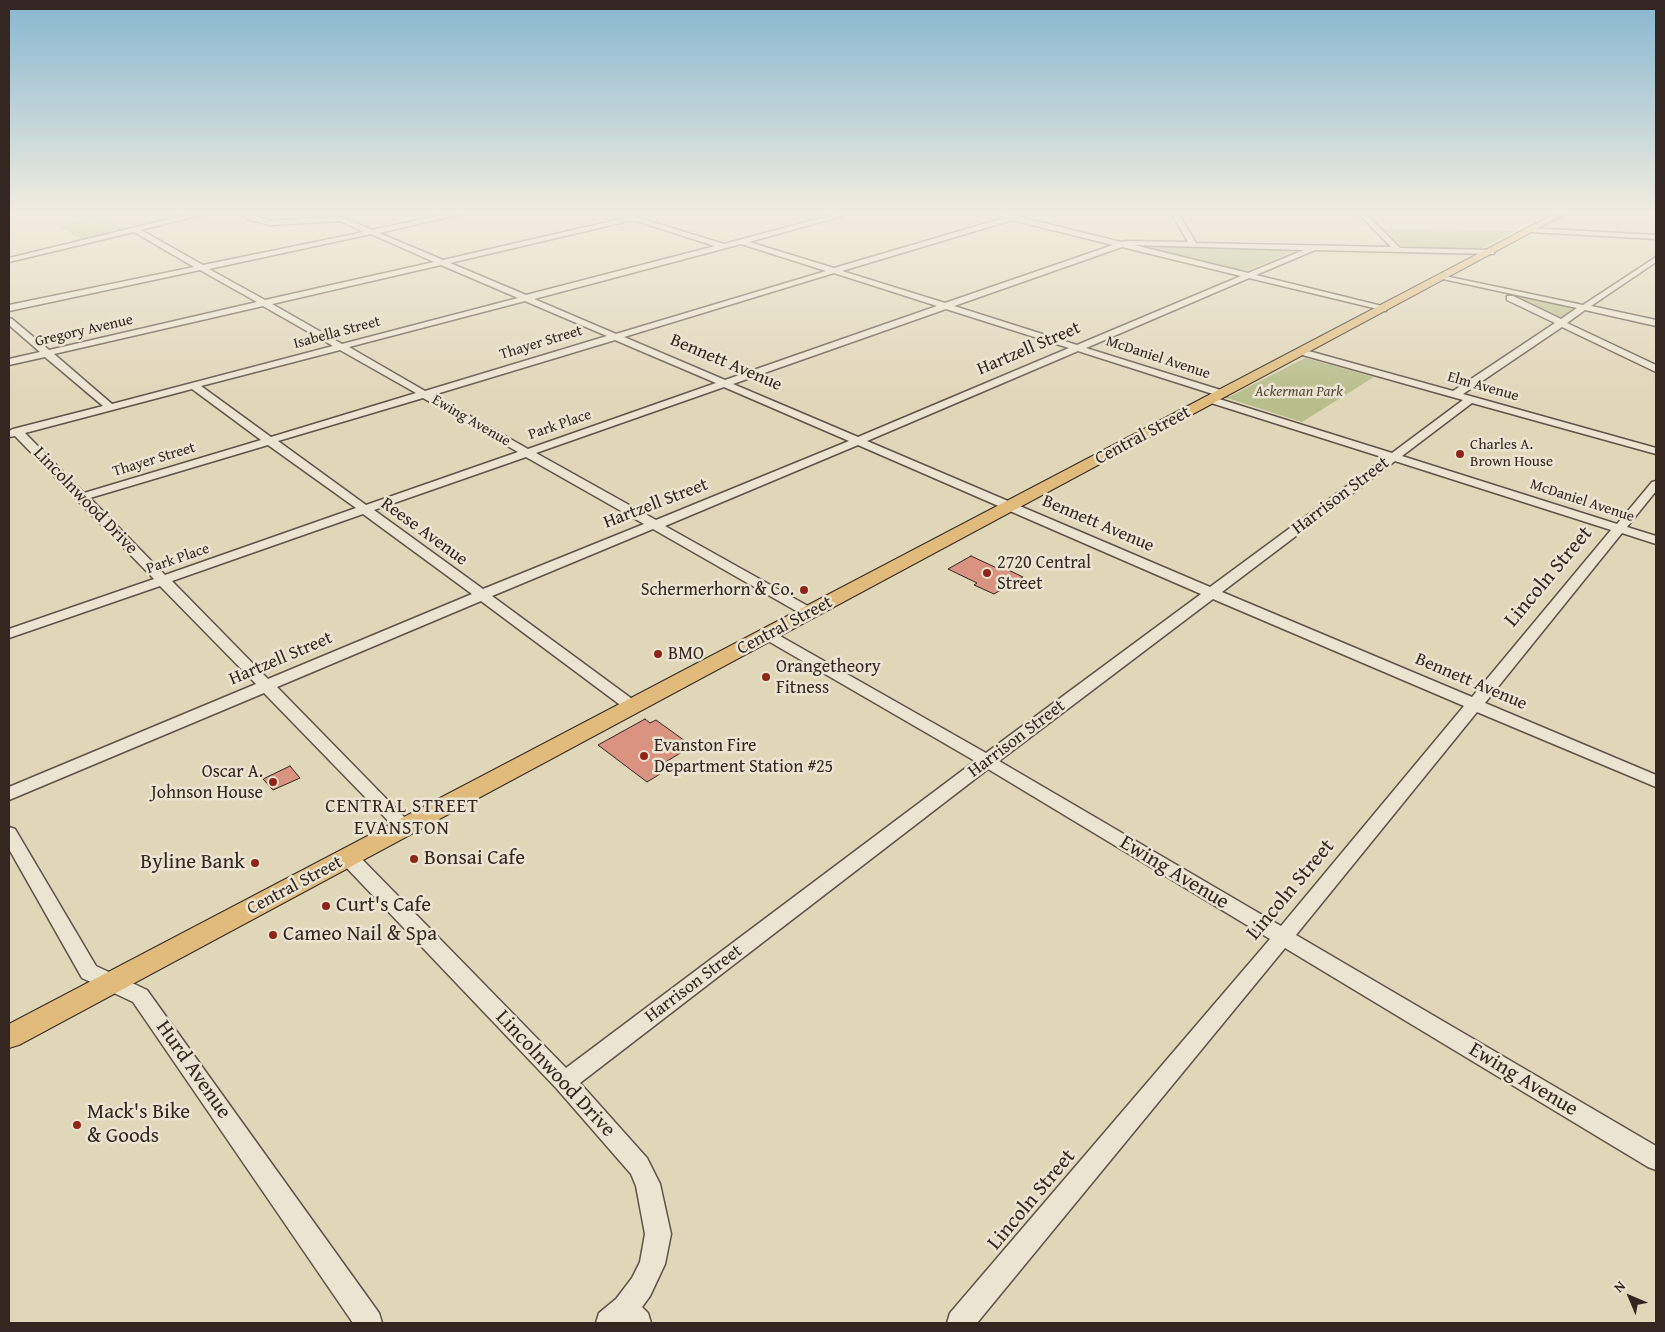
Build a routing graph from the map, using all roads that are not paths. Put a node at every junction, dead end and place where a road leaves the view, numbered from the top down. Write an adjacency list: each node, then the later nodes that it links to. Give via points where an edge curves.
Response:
1 (162, 276): 17 (street)
2 (215, 276): 14 (street, Ewing Avenue)
3 (383, 276): 14 (street, Gregory Avenue)
4 (476, 276): 13 (street, Bennett Avenue)
5 (609, 276): 13 (street, Isabella Street)
6 (812, 276): 22 (street, Thayer Street)
7 (851, 276): 15 (street, McDaniel Avenue)
8 (1030, 276): 15 (street, Park Place)
9 (1249, 276): 18 (street); 24 (street, Hartzell Street)
10 (1630, 276): 16 (street)
11 (1443, 277): 12 (street); 18 (main road, Central Street)
12 (1486, 286): 16 (street); 20 (street)
13 (526, 298): 22 (street, Bennett Avenue); 23 (street, Isabella Street)
14 (264, 304): 23 (street, Ewing Avenue); 26 (street, Gregory Avenue)
15 (945, 306): 24 (street, McDaniel Avenue); 29 (street, Park Place)
16 (1583, 307): 20 (street); 21 (street)
17 (9, 308)
18 (1383, 309): 25 (main road, Central Street)
19 (9, 321): 26 (street)
20 (1561, 322): 28 (street); 32 (street)
21 (1656, 323)
22 (615, 336): 29 (street, Bennett Avenue); 31 (street, Thayer Street)
23 (340, 347): 30 (street, Isabella Street); 31 (street, Ewing Avenue)
24 (1078, 348): 33 (street, McDaniel Avenue); 38 (street, Hartzell Street)
25 (1302, 352): 32 (street, Elm Avenue); 33 (main road, Central Street)
26 (47, 354): 27 (street, Gregory Avenue); 35 (street)
27 (9, 362)
28 (1656, 369)
29 (725, 383): 38 (street, Bennett Avenue); 40 (street, Park Place)
30 (193, 385): 35 (street, Isabella Street); 37 (street, Reese Avenue)
31 (424, 394): 37 (street, Thayer Street); 40 (street, Ewing Avenue)
32 (1454, 395): 34 (street, Elm Avenue)
33 (1217, 397): 41 (street, McDaniel Avenue); 44 (main road, Central Street)
34 (1471, 399): 39 (street, Elm Avenue); 41 (street, Harrison Street)
35 (110, 407): 36 (street, Isabella Street)
36 (13, 432): 43 (street, Lincolnwood Drive)
37 (270, 441): 43 (street, Thayer Street); 45 (street, Reese Avenue)
38 (859, 441): 44 (street, Bennett Avenue); 46 (street, Hartzell Street)
39 (1656, 451)
40 (527, 452): 45 (street, Park Place); 46 (street, Ewing Avenue)
41 (1394, 457): 47 (street, McDaniel Avenue); 50 (street, Harrison Street)
42 (1656, 484): 47 (street, Lincoln Street)
43 (82, 498): 49 (street, Lincolnwood Drive)
44 (1010, 507): 50 (street, Bennett Avenue); 52 (main road, Central Street)
45 (364, 510): 49 (street, Park Place); 51 (street, Reese Avenue)
46 (655, 525): 51 (street, Hartzell Street); 52 (street, Ewing Avenue)
47 (1619, 528): 48 (street, McDaniel Avenue); 56 (street, Lincoln Street)
48 (1656, 540)
49 (163, 580): 53 (street, Park Place); 55 (street, Lincolnwood Drive)
50 (1212, 593): 56 (street, Bennett Avenue); 58 (street, Harrison Street)
51 (481, 596): 55 (street, Hartzell Street); 57 (street, Reese Avenue)
52 (810, 613): 54 (main road, Central Street)
53 (9, 634)
54 (768, 635): 57 (main road, Central Street); 58 (street, Ewing Avenue)
55 (266, 686): 60 (street, Hartzell Street); 61 (street, Lincolnwood Drive)
56 (1475, 704): 59 (street, Bennett Avenue); 64 (street, Lincoln Street)
57 (633, 707): 61 (main road, Central Street)
58 (987, 761): 64 (street, Ewing Avenue); 67 (street, Harrison Street)
59 (1656, 781)
60 (9, 794)
61 (405, 828): 63 (main road, Central Street)
62 (9, 833): 65 (street, Hurd Avenue, via 89,972)
63 (349, 858): 65 (main road, Central Street); 67 (street, Lincolnwood Drive)
64 (1283, 937): 68 (street, Ewing Avenue); 71 (street, Lincoln Street)
65 (111, 983): 66 (main road, Central Street); 70 (street, Hurd Avenue, via 140,996)
66 (9, 1036)
67 (565, 1082): 69 (street, Lincolnwood Drive, via 639,1166 648,1184 658,1234 652,1264)
68 (1656, 1159)
69 (624, 1318)
70 (369, 1323)
71 (960, 1323)

